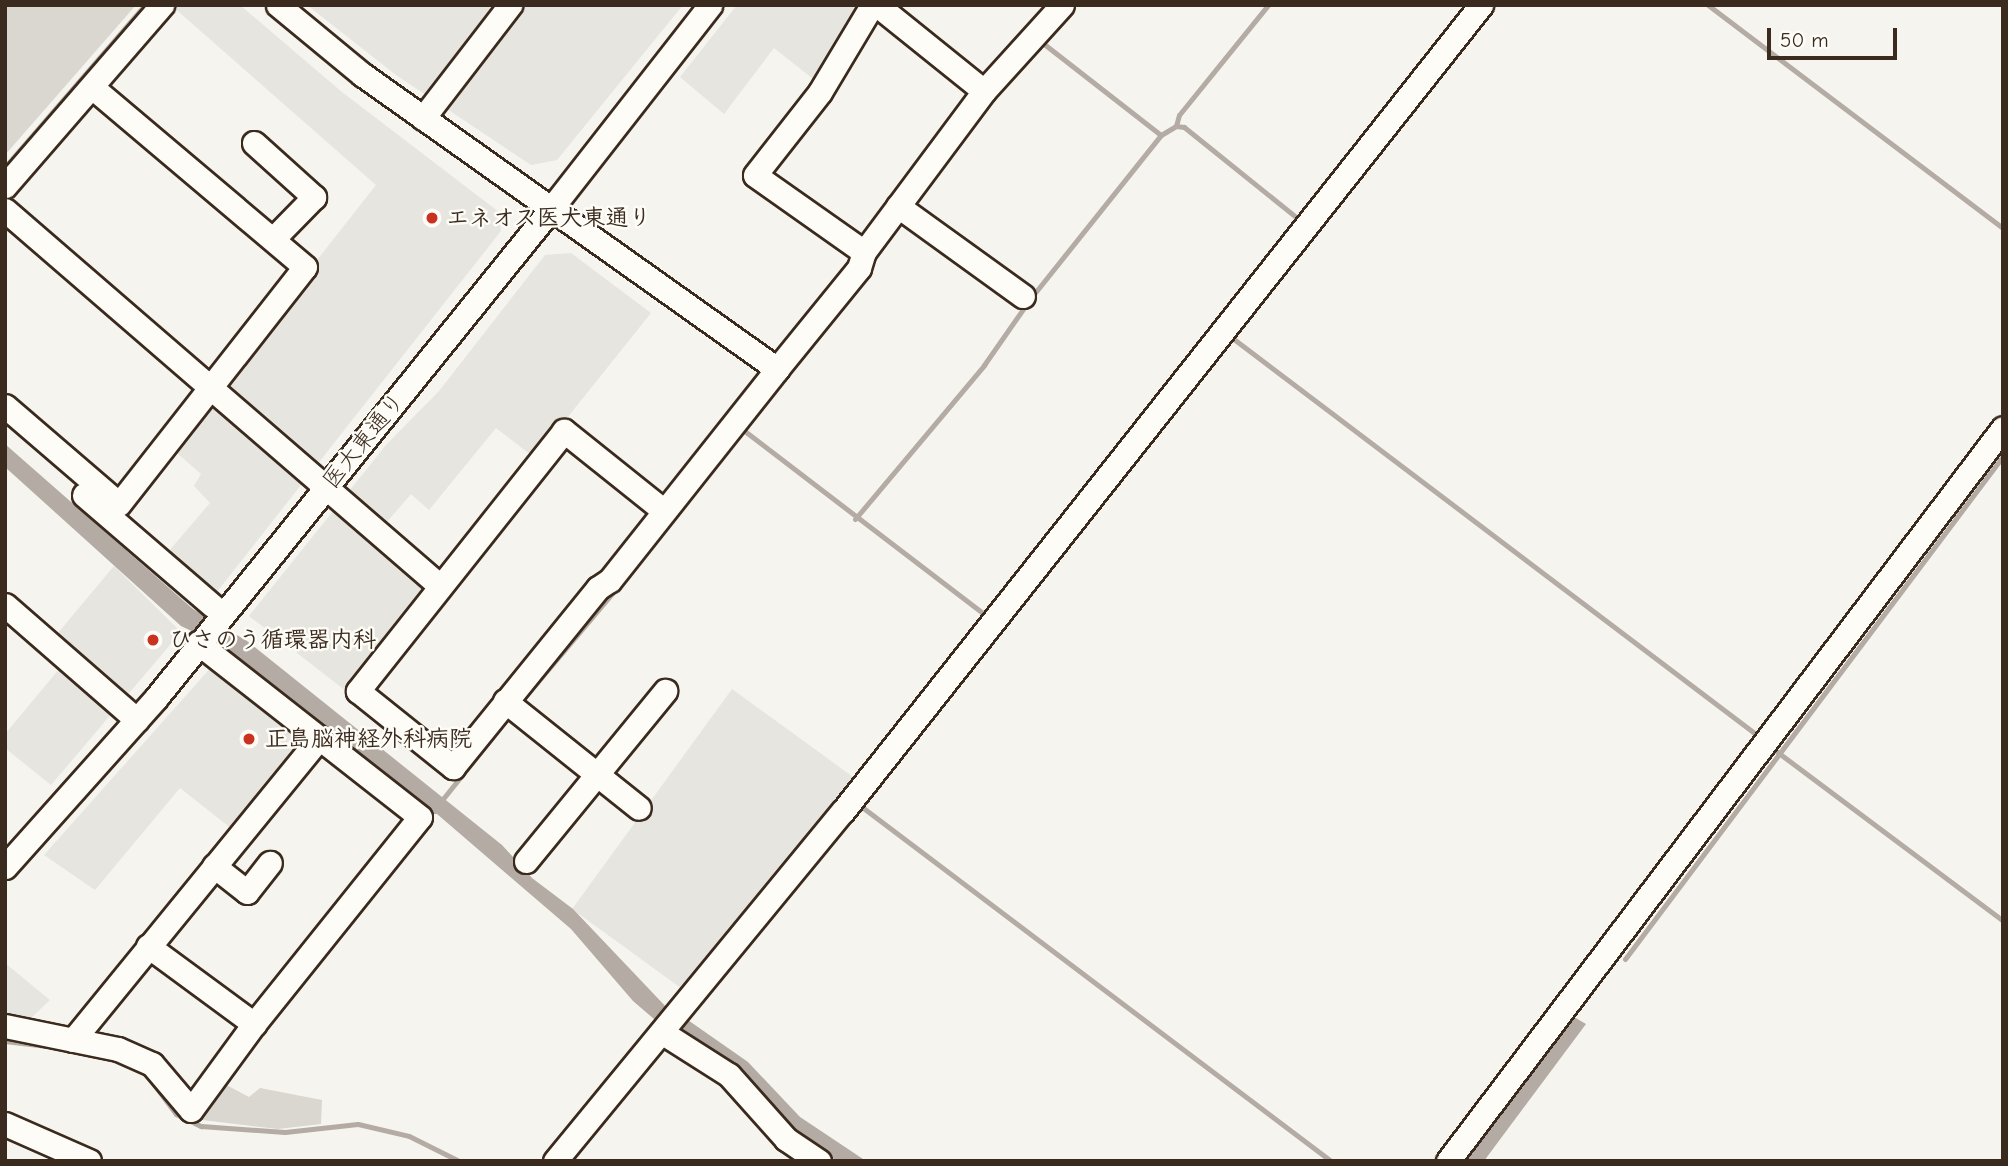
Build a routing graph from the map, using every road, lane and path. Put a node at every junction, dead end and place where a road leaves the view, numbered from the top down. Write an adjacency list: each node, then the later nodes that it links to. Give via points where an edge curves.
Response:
1 (162, 5): 8 (street)
2 (278, 5): 10 (street)
3 (710, 5): 13 (street, 医大東通り)
4 (874, 5): 9 (street); 17 (street, via 820,92 755,175)
5 (1062, 5): 9 (street)
6 (1481, 5): 42 (street)
7 (507, 6): 10 (street)
8 (92, 87): 12 (street); 16 (street)
9 (984, 91): 14 (street)
10 (423, 118): 13 (street)
11 (254, 143): 16 (street, via 314,197)
12 (5, 186)
13 (550, 210): 19 (street); 24 (street, 医大東通り)
14 (904, 210): 17 (street); 18 (street)
15 (5, 211): 20 (street)
16 (274, 238): 20 (street, via 304,267)
17 (864, 252): 19 (street, via 859,268)
18 (1023, 296)
19 (777, 369): 25 (street)
20 (211, 386): 21 (street, via 120,504); 24 (street)
21 (5, 406)
22 (5, 426): 28 (street)
23 (2003, 428): 49 (street)
24 (326, 488): 26 (street); 28 (street, 医大東通り)
25 (663, 510): 26 (street, via 564,431); 31 (street)
26 (440, 586): 31 (street, via 358,691 453,766)
27 (5, 605): 32 (street)
28 (216, 613): 29 (street, 医大東通り)
29 (200, 642): 32 (street, 医大東通り); 33 (street)
30 (665, 691): 34 (street)
31 (511, 706): 34 (street)
32 (137, 720): 39 (street, 医大東通り)
33 (319, 738): 38 (street); 41 (street, via 420,817)
34 (597, 775): 35 (street); 36 (street)
35 (639, 808)
36 (526, 861)
37 (270, 863): 38 (street, via 247,892)
38 (214, 866): 40 (street)
39 (5, 867)
40 (148, 946): 41 (street); 44 (street)
41 (254, 1024): 44 (street, via 191,1110 152,1064 118,1049)
42 (670, 1025): 47 (street); 48 (street, via 729,1075 786,1139)
43 (5, 1026): 44 (street)
44 (74, 1040)
45 (5, 1124): 46 (street)
46 (89, 1161)
47 (555, 1161)
48 (819, 1161)
49 (1448, 1161)

